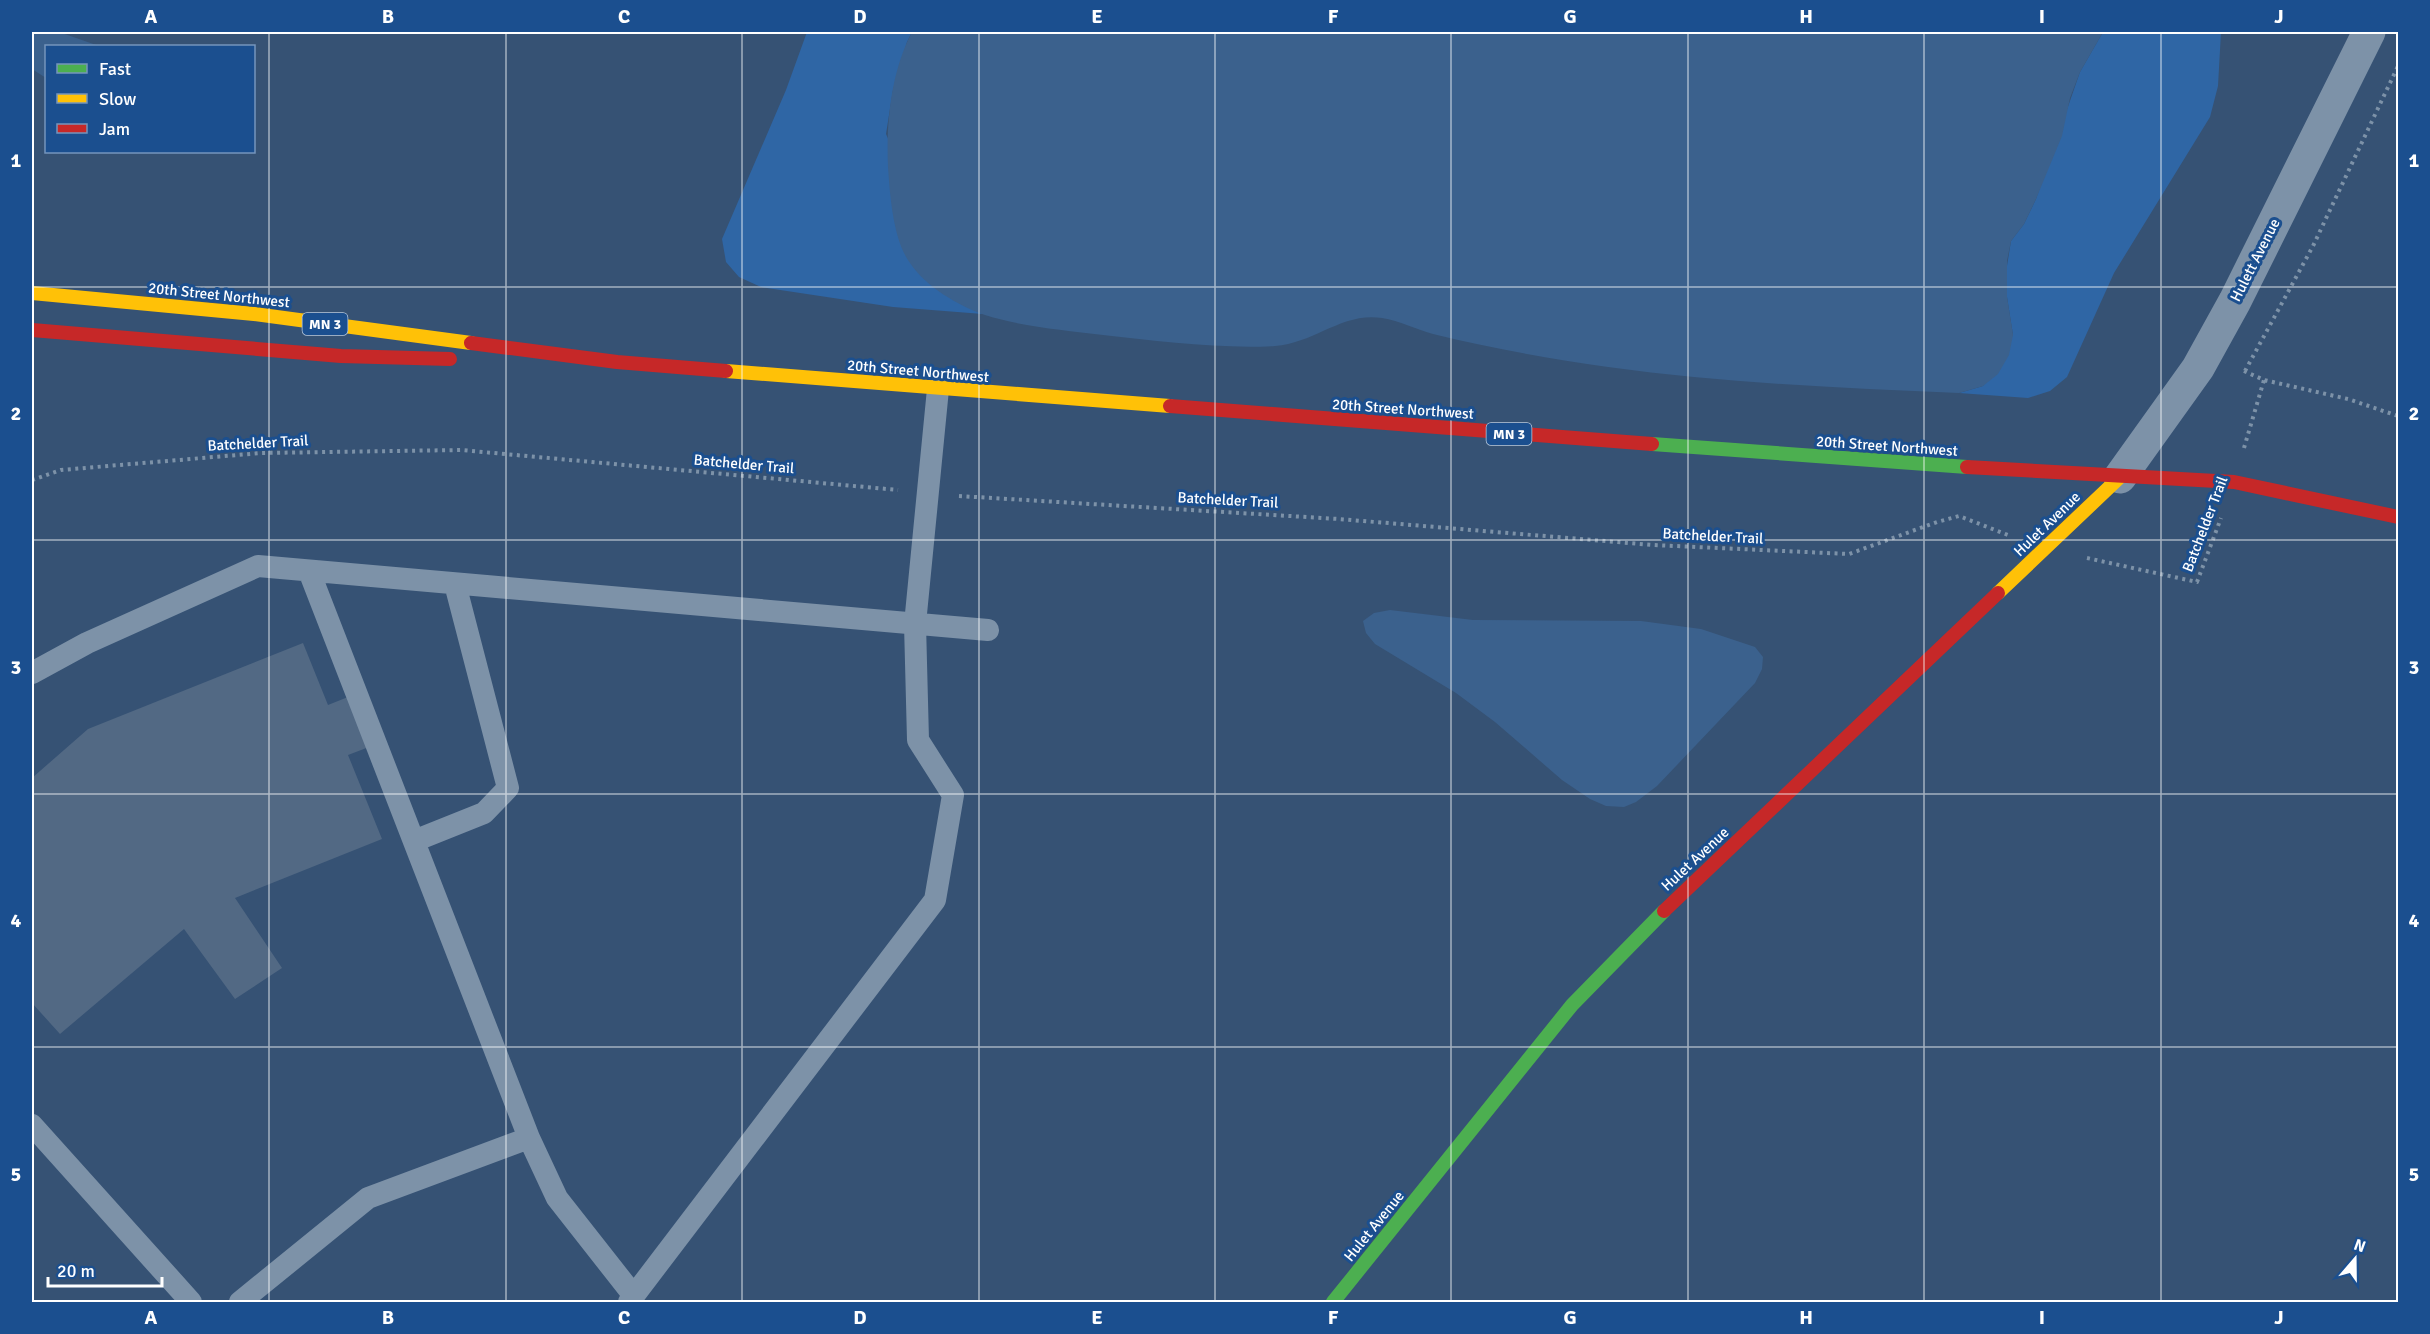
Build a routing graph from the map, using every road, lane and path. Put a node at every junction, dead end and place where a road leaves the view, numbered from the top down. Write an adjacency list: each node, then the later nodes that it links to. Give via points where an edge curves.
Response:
1 (2369, 32): 11 (street, Hulett Avenue, via 2235,302 2198,368)
2 (2398, 66): 8 (path, via 2313,246 2245,371)
3 (32, 293): 7 (main road, 20th Street Northwest / MN 3, via 255,314)
4 (32, 330): 5 (main road, MN 3, via 341,356)
5 (461, 359)
6 (485, 359): 7 (main road, 20th Street Northwest / MN 3)
7 (617, 362): 9 (main road, 20th Street Northwest / MN 3)
8 (2264, 380): 10 (path, via 2348,399); 13 (path, Batchelder Trail)
9 (938, 389): 11 (main road, 20th Street Northwest / MN 3, via 1874,462); 14 (lane)
10 (2398, 416)
11 (2120, 477): 13 (main road, 20th Street Northwest / MN 3); 16 (main road, Hulet Avenue)
12 (32, 480): 14 (path, Batchelder Trail, via 61,470 261,453 461,450)
13 (2234, 482): 15 (main road, 20th Street Northwest / MN 3); 16 (path, Batchelder Trail, via 2197,582)
14 (927, 493): 16 (path, Batchelder Trail, via 1339,519 1653,545 1850,554 1959,516); 19 (lane)
15 (2398, 517)
16 (2044, 549): 29 (main road, Hulet Avenue, via 1644,930 1572,1005)
17 (309, 571): 18 (lane); 21 (lane, via 258,566 87,643); 22 (lane)
18 (455, 584): 19 (lane); 22 (lane, via 508,788 484,813)
19 (915, 624): 20 (lane); 26 (lane, via 918,740 953,795 935,900)
20 (988, 630)
21 (32, 673)
22 (414, 841): 24 (lane)
23 (32, 1125): 25 (lane)
24 (529, 1138): 26 (lane, via 557,1198); 28 (lane, via 368,1198)
25 (42, 1143): 27 (lane)
26 (632, 1299)
27 (191, 1302)
28 (240, 1302)
29 (1333, 1302)

